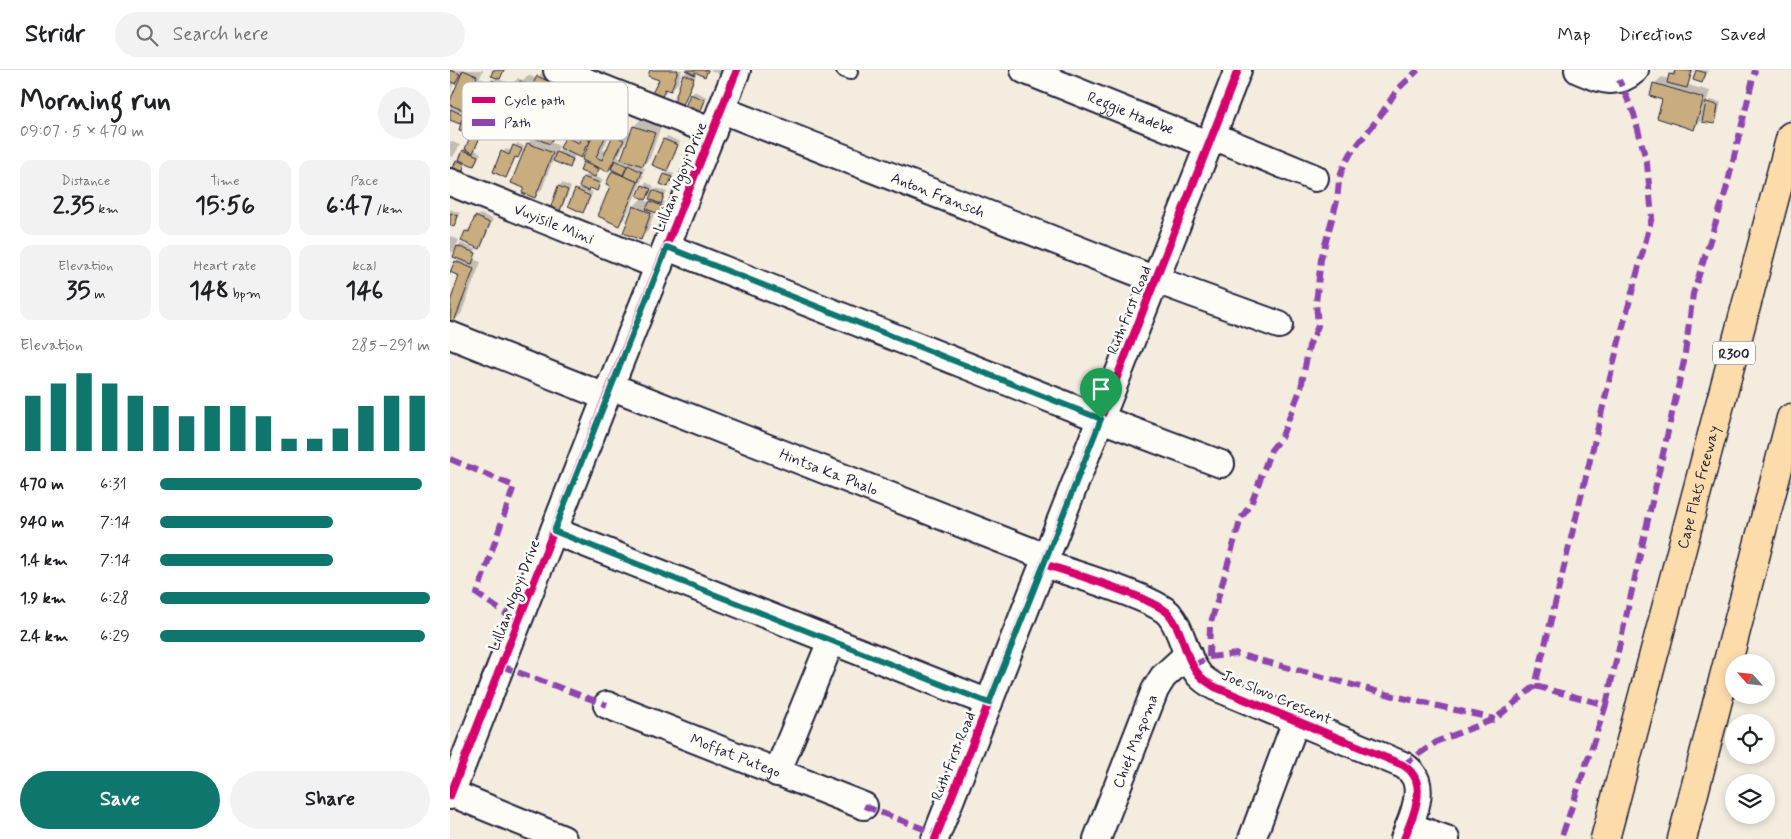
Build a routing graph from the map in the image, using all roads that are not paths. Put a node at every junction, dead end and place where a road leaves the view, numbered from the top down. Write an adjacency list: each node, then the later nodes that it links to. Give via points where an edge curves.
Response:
1 (557, 70): 7 (street, Anton Fransch)
2 (737, 70): 9 (street, Lillian Ngoyi Drive)
3 (1238, 70): 11 (street, Ruth First Road)
4 (1578, 70): 6 (street, via 1607,80 1618,80)
5 (1039, 73): 11 (street, Reggie Hadebe)
6 (1631, 74)
7 (595, 82)
8 (628, 93): 9 (street, Anton Fransch)
9 (717, 121): 14 (street, Lillian Ngoyi Drive); 15 (street, Anton Fransch)
10 (1791, 136): 38 (highway, Cape Flats Freeway / R300)
11 (1211, 141): 12 (street, Reggie Hadebe); 15 (street, Ruth First Road)
12 (1315, 178)
13 (450, 182): 14 (street, Vuyisile Mini)
14 (663, 257): 18 (street, Lillian Ngoyi Drive); 20 (street, Vuyisile Mini)
15 (1156, 280): 16 (street, Anton Fransch); 20 (street, Ruth First Road)
16 (1278, 325)
17 (450, 335): 18 (street, Hintsa Ka Phalo)
18 (608, 392): 22 (street, Lillian Ngoyi Drive); 23 (street, Hintsa Ka Phalo)
19 (1791, 418): 39 (highway)
20 (1101, 419): 21 (street, Vuyisile Mini); 23 (street, Ruth First Road)
21 (1221, 464)
22 (554, 531): 24 (street); 30 (street, Lillian Ngoyi Drive)
23 (1045, 560): 25 (street, Joe Slovo Crescent, via 1156,605 1168,613); 26 (street, Ruth First Road)
24 (831, 641): 26 (street); 29 (street)
25 (1188, 654): 28 (street, Joe Slovo Crescent, via 1200,677 1215,687); 35 (street, Chief Maqoma, via 1163,676 1155,690)
26 (989, 703): 34 (street, Ruth First Road)
27 (606, 705): 29 (street, Moffat Putego)
28 (1296, 721): 32 (street, Joe Slovo Crescent, via 1403,764 1412,773 1417,783 1417,797); 36 (street)
29 (777, 773): 31 (street, Moffat Putego)
30 (451, 795): 33 (street)
31 (864, 806)
32 (1407, 832): 37 (street)
33 (563, 839)
34 (935, 839)
35 (1097, 839)
36 (1252, 839)
37 (1446, 839)
38 (1605, 839)
39 (1682, 839)

